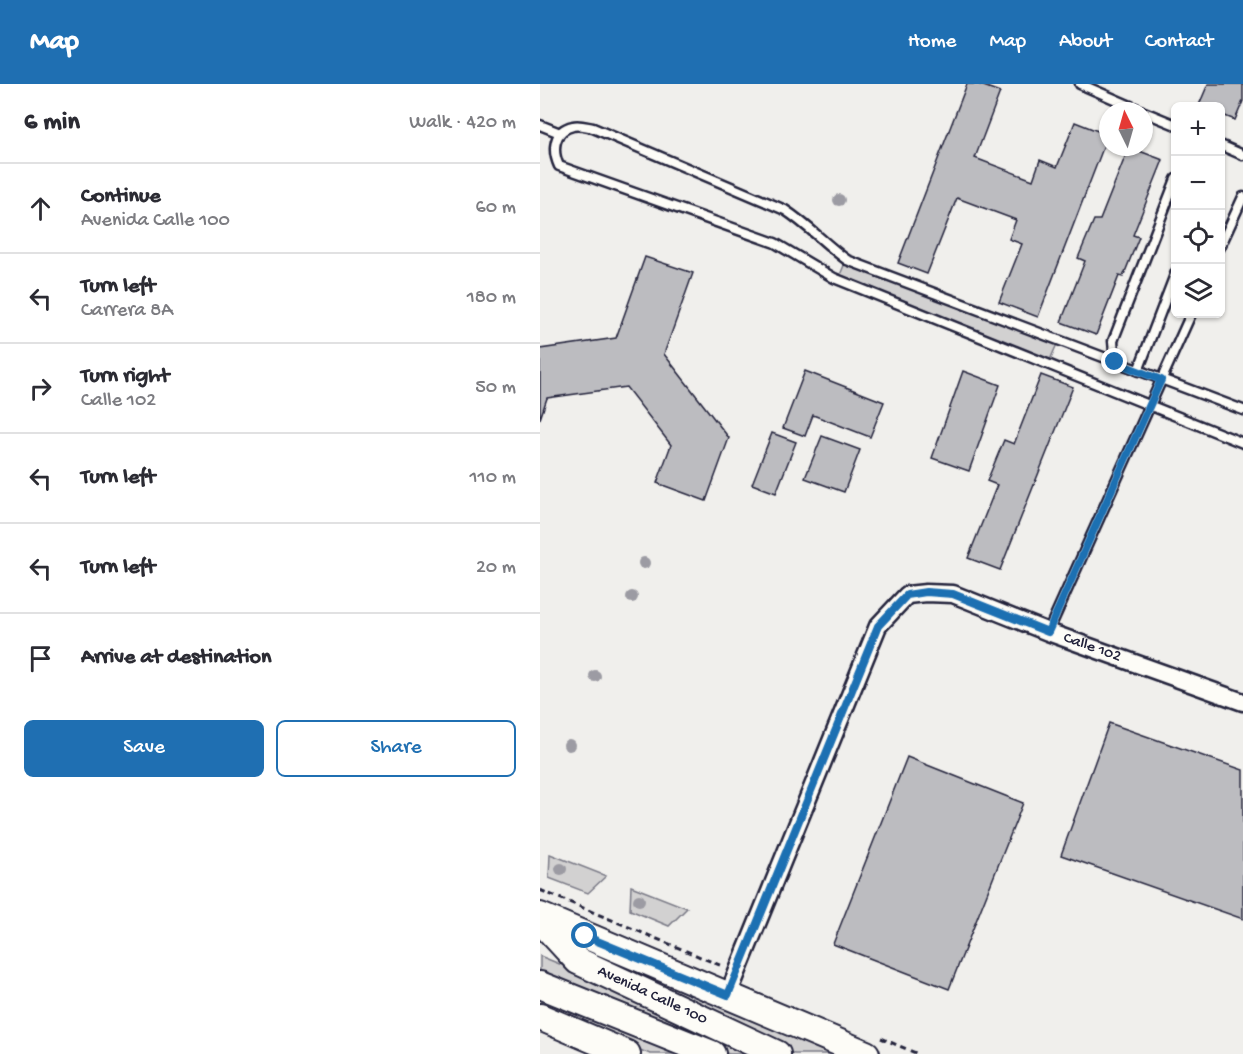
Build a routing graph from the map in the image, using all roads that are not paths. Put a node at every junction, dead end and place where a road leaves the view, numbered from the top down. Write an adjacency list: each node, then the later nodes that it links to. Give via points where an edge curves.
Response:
1 (1080, 84): 2 (lane)
2 (1122, 102)
3 (1153, 115): 4 (lane)
4 (1171, 123)
5 (540, 125): 6 (lane)
6 (560, 133): 14 (lane, via 575,125 593,128 785,210 847,260); 17 (lane, via 554,155 559,166 775,243 834,278)
7 (1225, 147): 8 (lane)
8 (1243, 155)
9 (1171, 192): 14 (lane, via 1113,341)
10 (1243, 197): 11 (lane)
11 (1225, 238)
12 (1171, 285): 15 (lane)
13 (1189, 318): 16 (lane)
14 (1115, 362): 15 (lane)
15 (1138, 371): 16 (lane)
16 (1161, 380): 17 (lane); 18 (lane)
17 (1150, 406): 19 (lane); 20 (lane)
18 (1243, 410)
19 (1243, 443)
20 (1048, 632): 21 (street, Calle 102); 24 (street, Calle 102, via 953,594 926,592 907,595 878,626)
21 (1243, 702)
22 (540, 918): 24 (main road, Avenida Calle 100); 28 (main road, Avenida Calle 100, via 578,961)
23 (548, 993): 27 (main road, Avenida Calle 100)
24 (728, 995): 29 (main road, Avenida Calle 100)
25 (540, 1017): 26 (main road)
26 (627, 1054)
27 (712, 1054)
28 (777, 1054)
29 (866, 1054)

